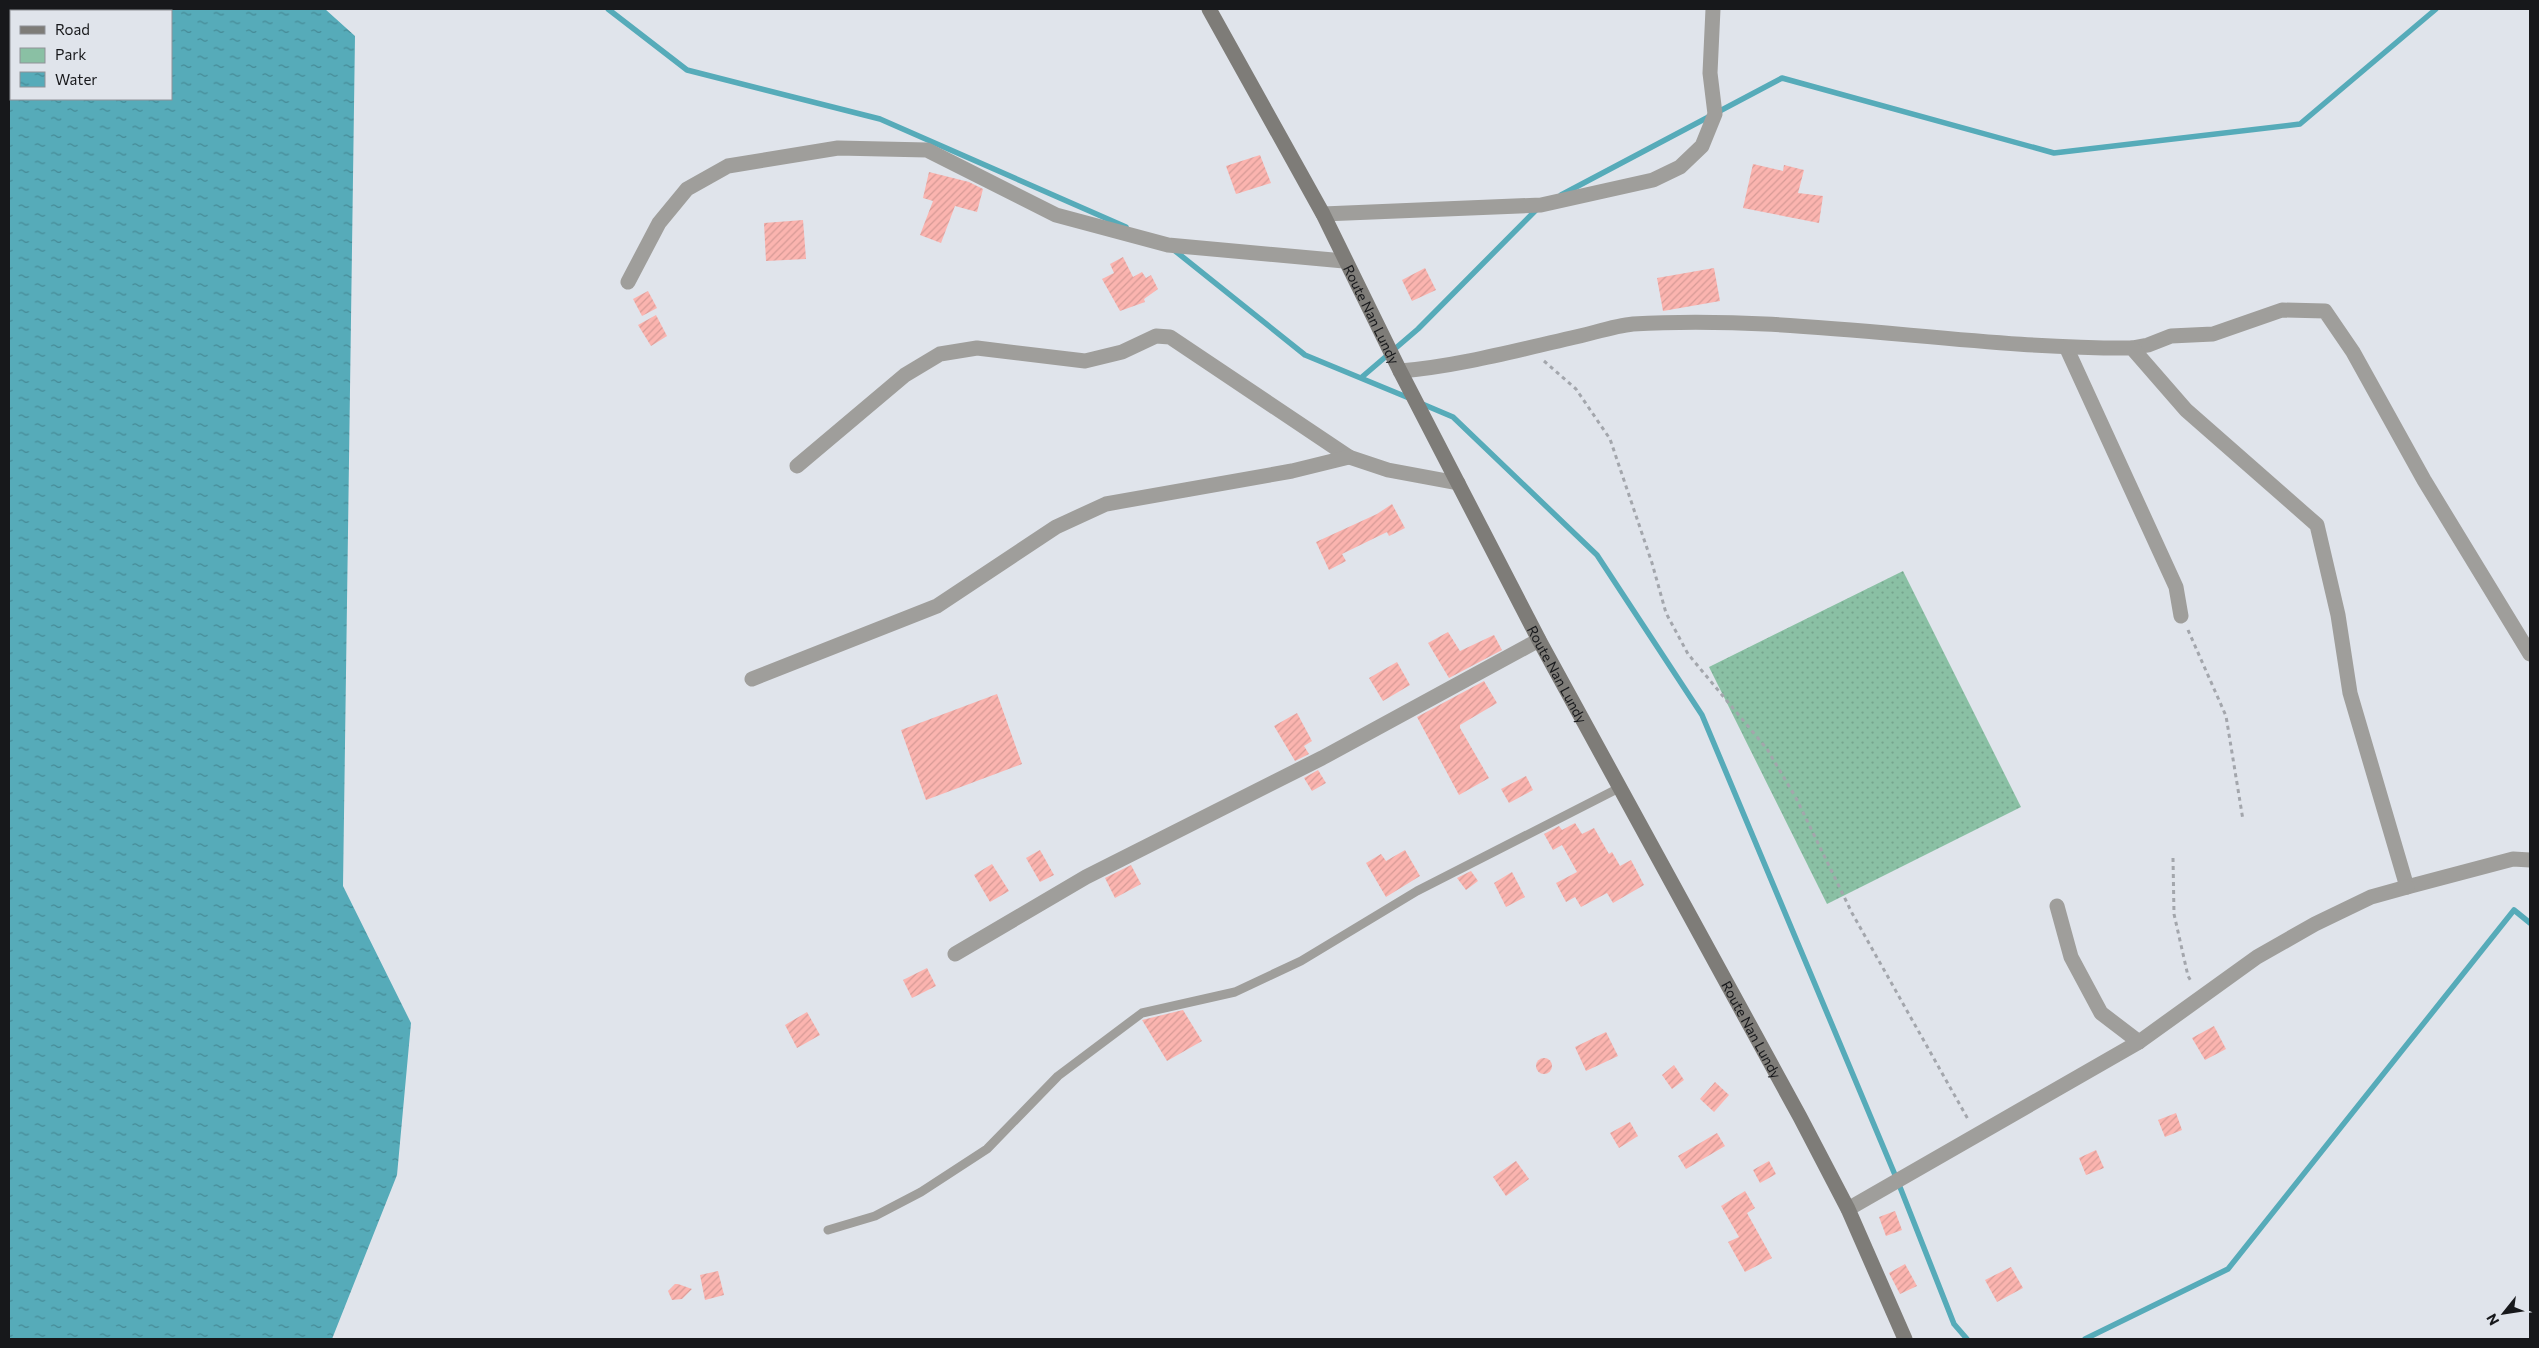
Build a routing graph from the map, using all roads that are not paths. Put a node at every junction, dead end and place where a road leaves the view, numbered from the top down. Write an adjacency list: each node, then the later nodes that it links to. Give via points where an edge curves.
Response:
1 (1210, 9): 3 (main road, Route Nan Lundy)
2 (1713, 9): 3 (street, via 1710,73 1715,114 1702,146 1680,167 1653,180 1541,205)
3 (1323, 214): 4 (main road, Route Nan Lundy)
4 (1344, 261): 5 (street, via 1168,245 1056,215 927,150 838,148 728,166 687,189 659,223); 8 (main road, Route Nan Lundy)
5 (628, 282)
6 (2132, 348): 7 (street); 14 (street, via 2171,336 2213,334 2282,310 2325,311 2353,352 2424,480); 18 (street, via 2186,410 2317,524 2338,615 2350,693)
7 (2067, 349): 8 (street, via 1773,323 1631,324 1432,369); 12 (street, via 2176,587)
8 (1400, 371): 11 (main road, Route Nan Lundy)
9 (1349, 457): 10 (street, via 1170,338 1156,336 1122,352 1085,361 976,348 940,354 905,375); 11 (street, via 1388,470); 15 (street, via 1292,471 1106,504 1056,527 937,606)
10 (797, 466)
11 (1458, 483): 13 (main road, Route Nan Lundy)
12 (2181, 616)
13 (1539, 640): 16 (main road, Route Nan Lundy); 20 (street, via 1322,758 1086,877)
14 (2530, 654)
15 (752, 679)
16 (1619, 788): 22 (main road, Route Nan Lundy); 23 (lane, via 1416,891 1293,964 1235,992 1142,1013 1058,1076 986,1149 921,1192 883,1212)
17 (2530, 860): 18 (street, via 2513,859)
18 (2407, 887): 21 (street, via 2371,897 2257,957)
19 (2057, 906): 21 (street, via 2071,957 2102,1013)
20 (955, 954)
21 (2139, 1042): 22 (street)
22 (1848, 1209): 24 (main road, Route Nan Lundy)
23 (828, 1230)
24 (1905, 1339)

